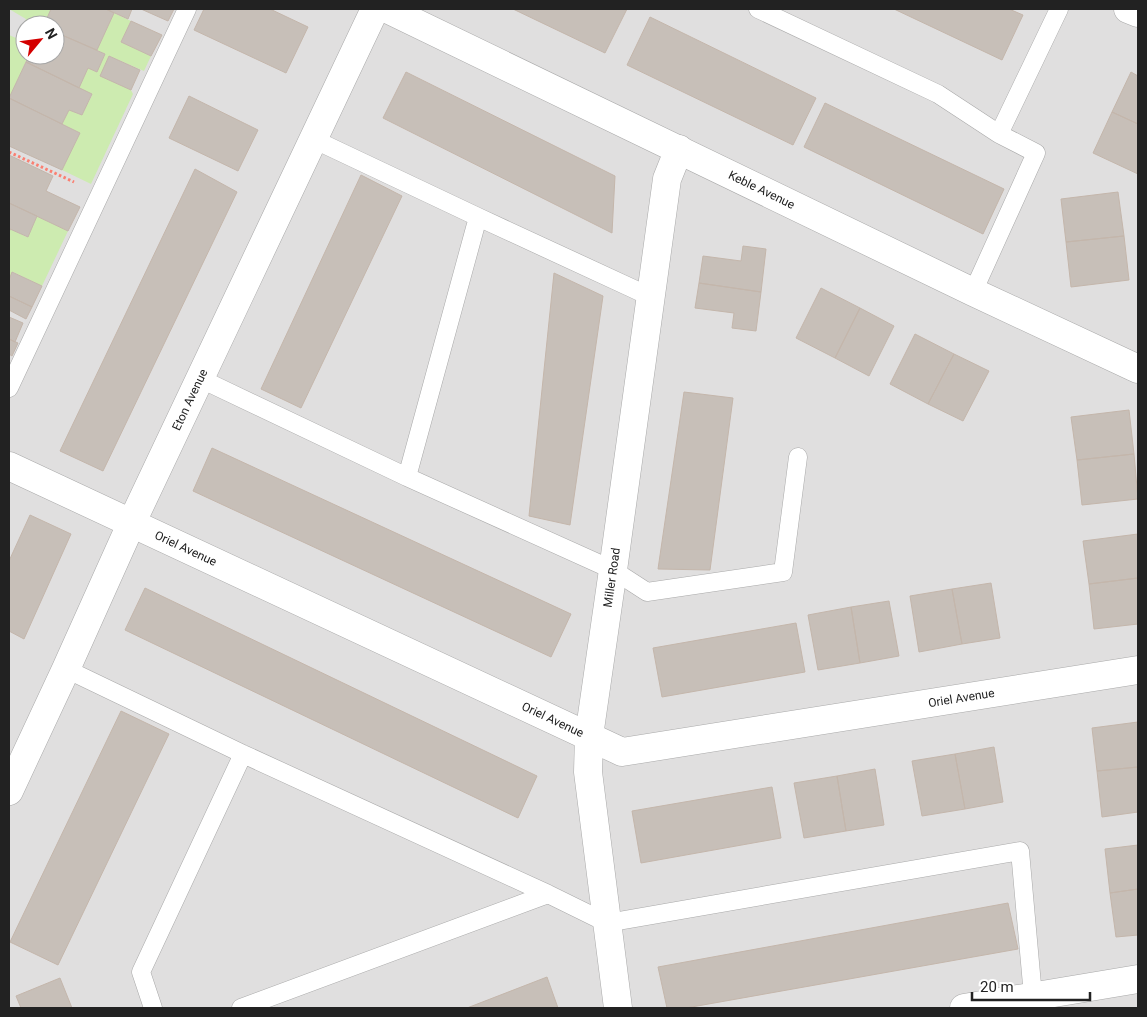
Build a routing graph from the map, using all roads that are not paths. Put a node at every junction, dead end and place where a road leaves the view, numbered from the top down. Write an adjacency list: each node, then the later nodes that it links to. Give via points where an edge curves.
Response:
1 (187, 9): 16 (lane)
2 (375, 9): 9 (street, Eton Avenue)
3 (387, 9): 10 (street, Keble Avenue)
4 (758, 9): 8 (lane, via 938,94)
5 (1059, 9): 8 (lane)
6 (1128, 9): 7 (street)
7 (1138, 13)
8 (999, 134): 12 (lane, via 1036,153)
9 (313, 139): 11 (lane); 15 (street, Eton Avenue)
10 (679, 149): 12 (street, Keble Avenue); 13 (street, Miller Road, via 668,179)
11 (478, 217): 13 (lane); 19 (lane)
12 (973, 292): 14 (street, Keble Avenue)
13 (651, 297): 21 (street, Miller Road)
14 (1138, 368)
15 (200, 379): 19 (lane); 20 (street, Eton Avenue)
16 (9, 388)
17 (798, 457): 21 (lane, via 783,572 646,592)
18 (9, 466): 20 (street, Oriel Avenue)
19 (408, 477): 21 (lane)
20 (132, 522): 22 (street, Eton Avenue); 24 (street, Oriel Avenue)
21 (613, 570): 24 (street, Miller Road)
22 (66, 670): 25 (lane); 26 (street, Eton Avenue)
23 (1138, 670): 24 (street, Oriel Avenue, via 622,752)
24 (588, 736): 28 (street, Miller Road, via 588,772)
25 (243, 754): 27 (lane); 31 (lane, via 141,972)
26 (9, 791)
27 (548, 894): 28 (lane); 32 (lane)
28 (607, 923): 30 (lane, via 1020,851); 33 (street, Miller Road)
29 (1138, 978): 30 (street)
30 (1033, 996): 34 (street)
31 (153, 1008)
32 (241, 1008)
33 (618, 1008)
34 (964, 1008)

